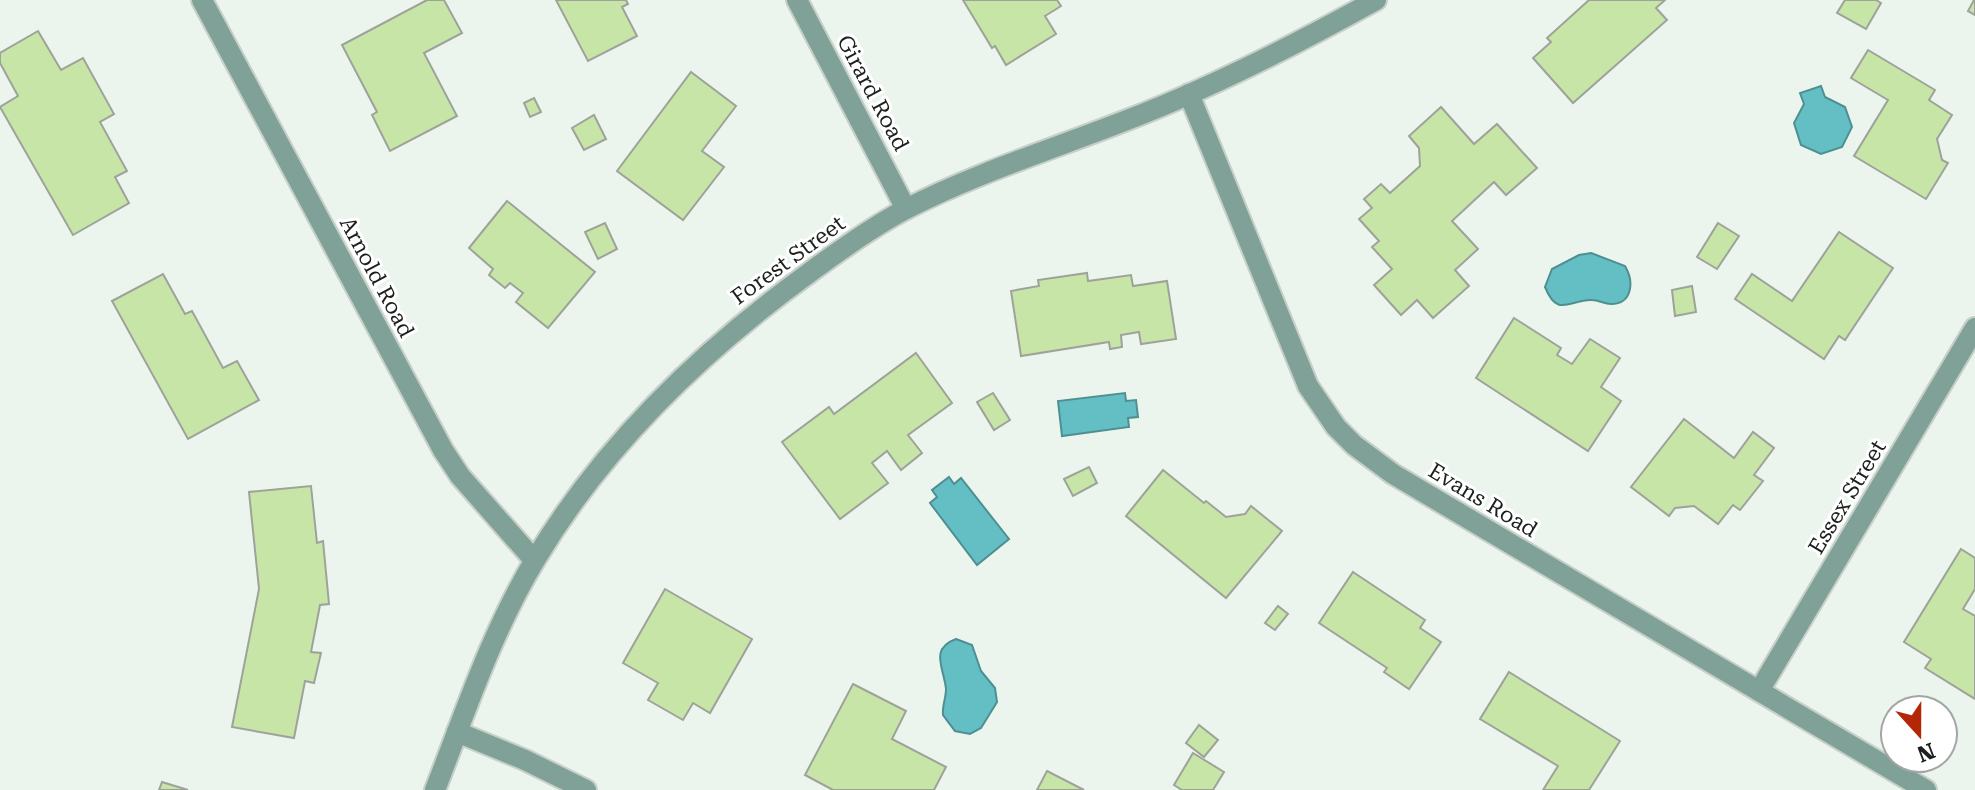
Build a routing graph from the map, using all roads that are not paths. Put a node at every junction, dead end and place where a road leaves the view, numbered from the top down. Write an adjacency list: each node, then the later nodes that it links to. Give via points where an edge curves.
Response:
1 (202, 0): 7 (street, Arnold Road, via 443,450)
2 (797, 0): 5 (street, Girard Road)
3 (1376, 0): 4 (street, Forest Street)
4 (1189, 94): 5 (street, Forest Street); 8 (street, Evans Road, via 1308,386 1336,427 1393,474)
5 (906, 209): 7 (street, Forest Street, via 787,289 691,370 586,485)
6 (1975, 328): 8 (street, Essex Street)
7 (534, 560): 9 (street, Forest Street)
8 (1759, 691): 12 (street, Evans Road)
9 (457, 732): 10 (street, Forest Street); 11 (street)
10 (435, 790)
11 (586, 790)
12 (1926, 790)

